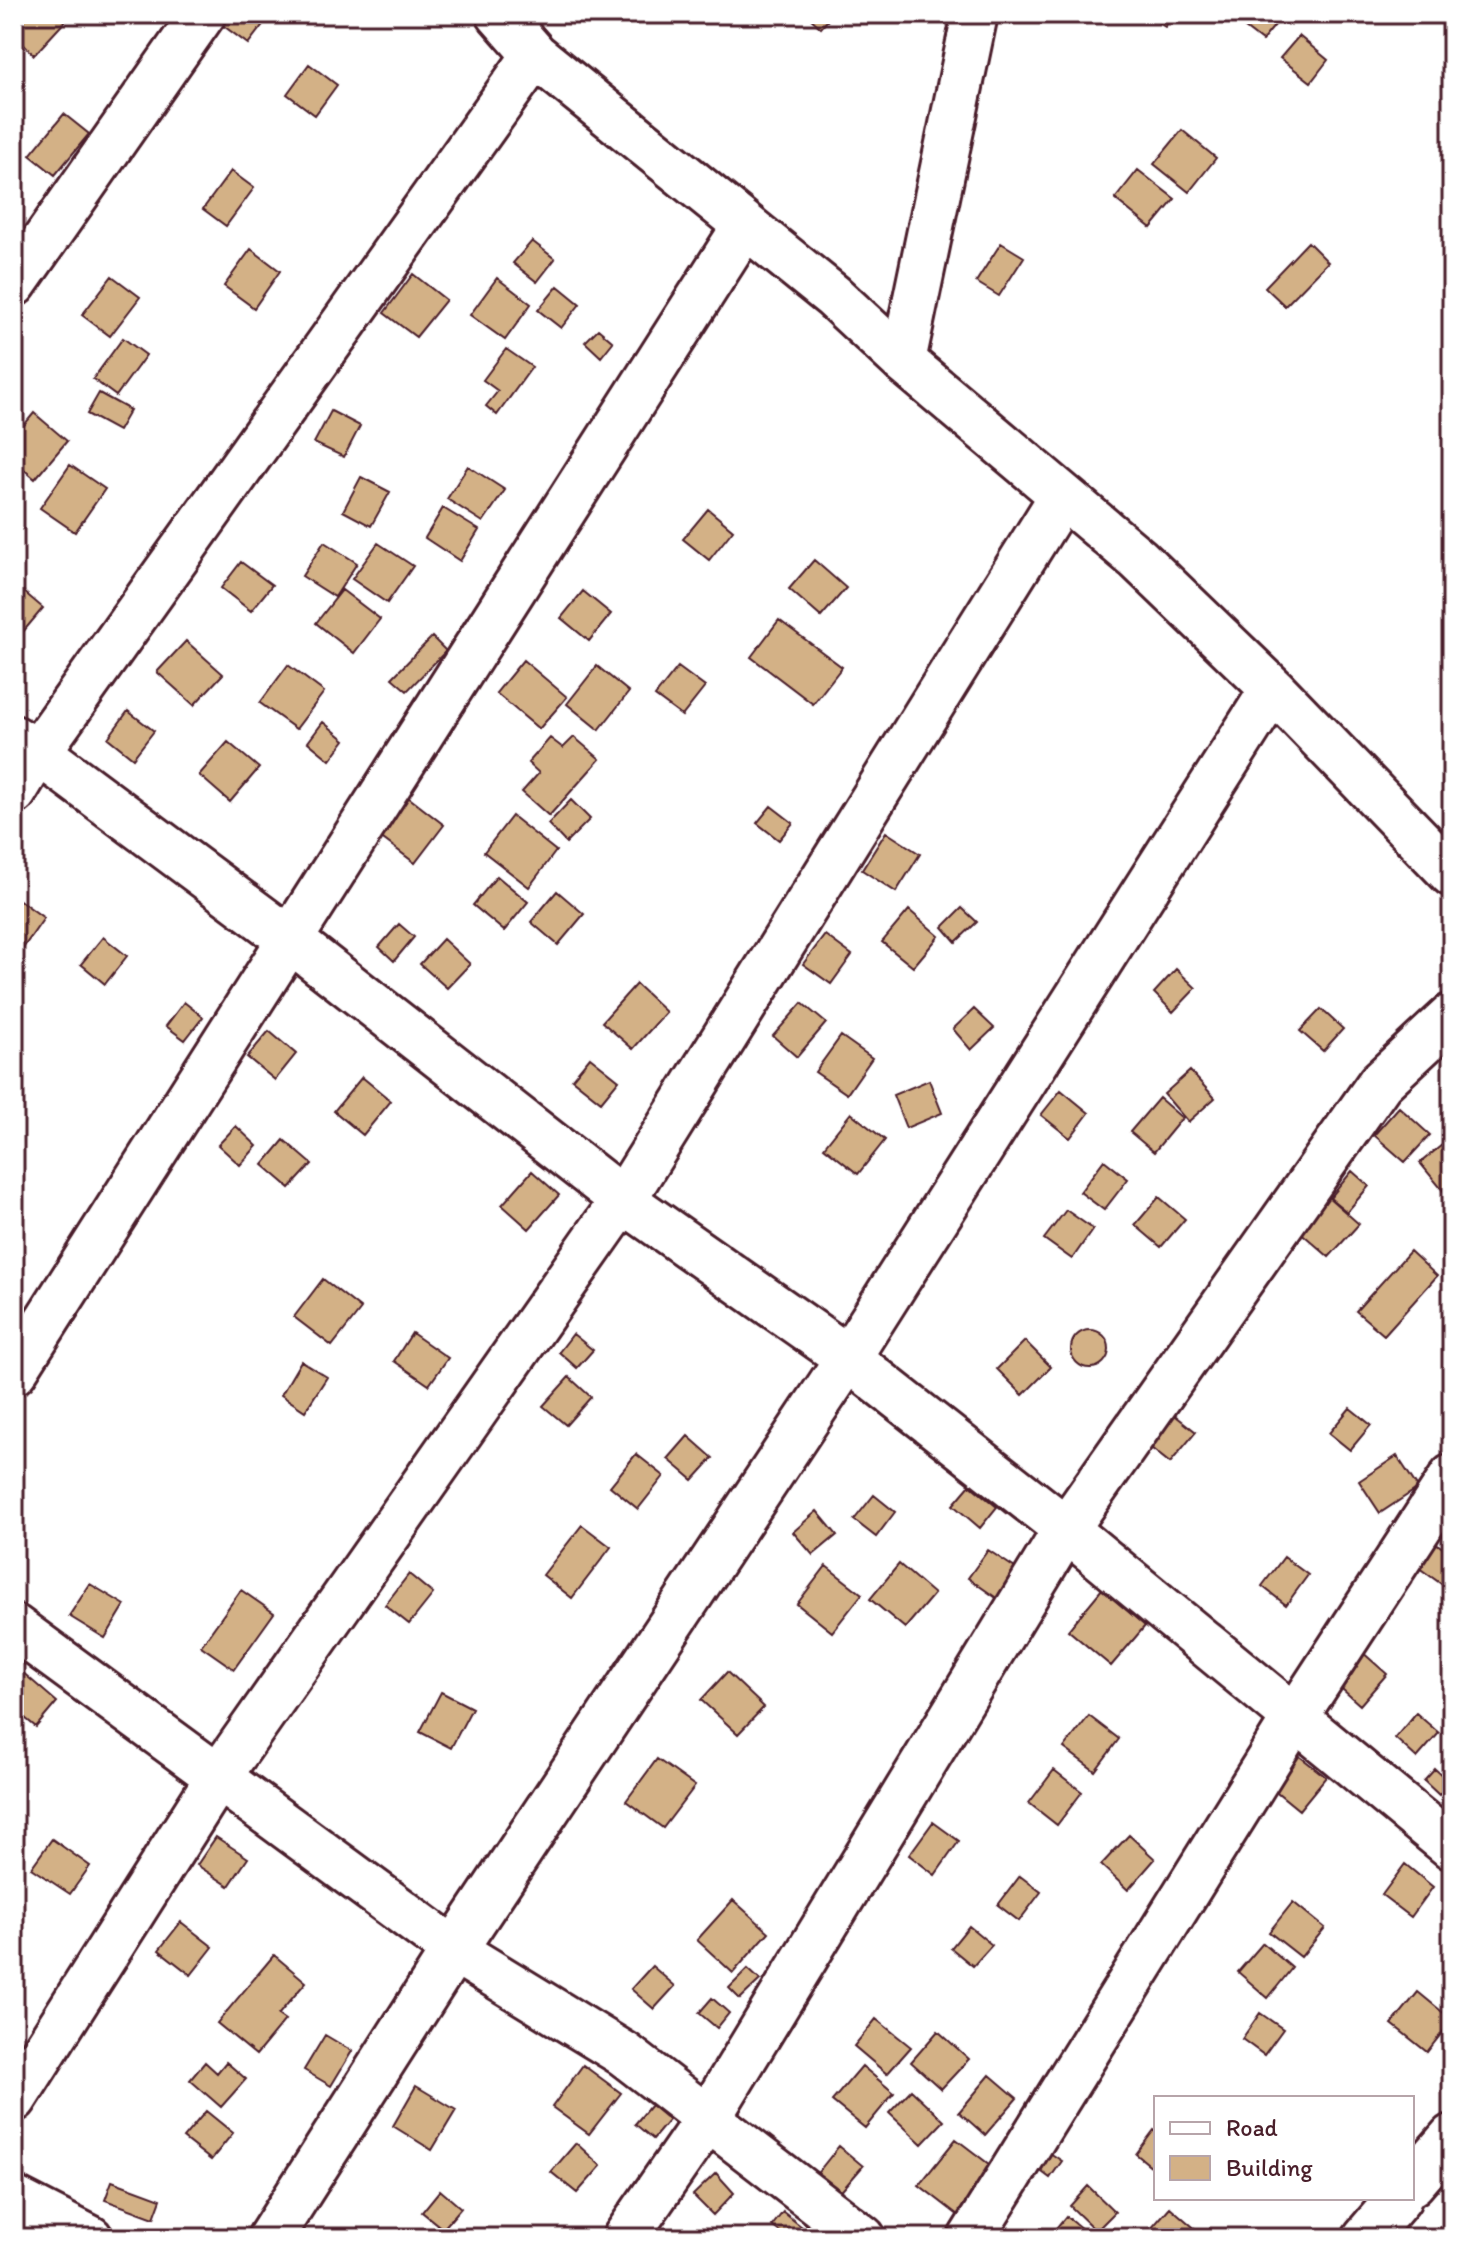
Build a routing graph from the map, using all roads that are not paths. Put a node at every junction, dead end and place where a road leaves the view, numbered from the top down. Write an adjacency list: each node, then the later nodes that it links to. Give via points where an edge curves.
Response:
1 (203, 14): 6 (street)
2 (975, 14): 7 (street)
3 (505, 16): 4 (street)
4 (535, 55): 5 (street); 10 (street)
5 (745, 226): 7 (street); 13 (street)
6 (14, 284)
7 (903, 361): 8 (street)
8 (1062, 496): 9 (street, via 1138,559); 15 (street)
9 (1273, 689): 12 (street); 16 (street)
10 (26, 745): 11 (street); 13 (street)
11 (14, 792)
12 (1452, 874)
13 (288, 938): 15 (street); 17 (street)
14 (1452, 1016): 19 (street, via 1380,1083)
15 (623, 1200): 16 (street); 22 (street)
16 (848, 1358): 19 (street); 24 (street)
17 (14, 1372)
18 (1452, 1477): 21 (street)
19 (1066, 1529): 21 (street); 26 (street)
20 (14, 1627): 22 (street)
21 (1294, 1719): 23 (street); 35 (street)
22 (217, 1779): 24 (street); 25 (street)
23 (1452, 1847)
24 (454, 1950): 26 (street, via 624,2054); 32 (street)
25 (14, 2099)
26 (708, 2118): 33 (street); 34 (street)
27 (1452, 2137): 28 (street)
28 (1414, 2181)
29 (14, 2199): 31 (street)
30 (1397, 2200): 36 (street)
31 (90, 2238)
32 (270, 2238)
33 (625, 2238)
34 (863, 2238)
35 (971, 2238)
36 (1365, 2238)

